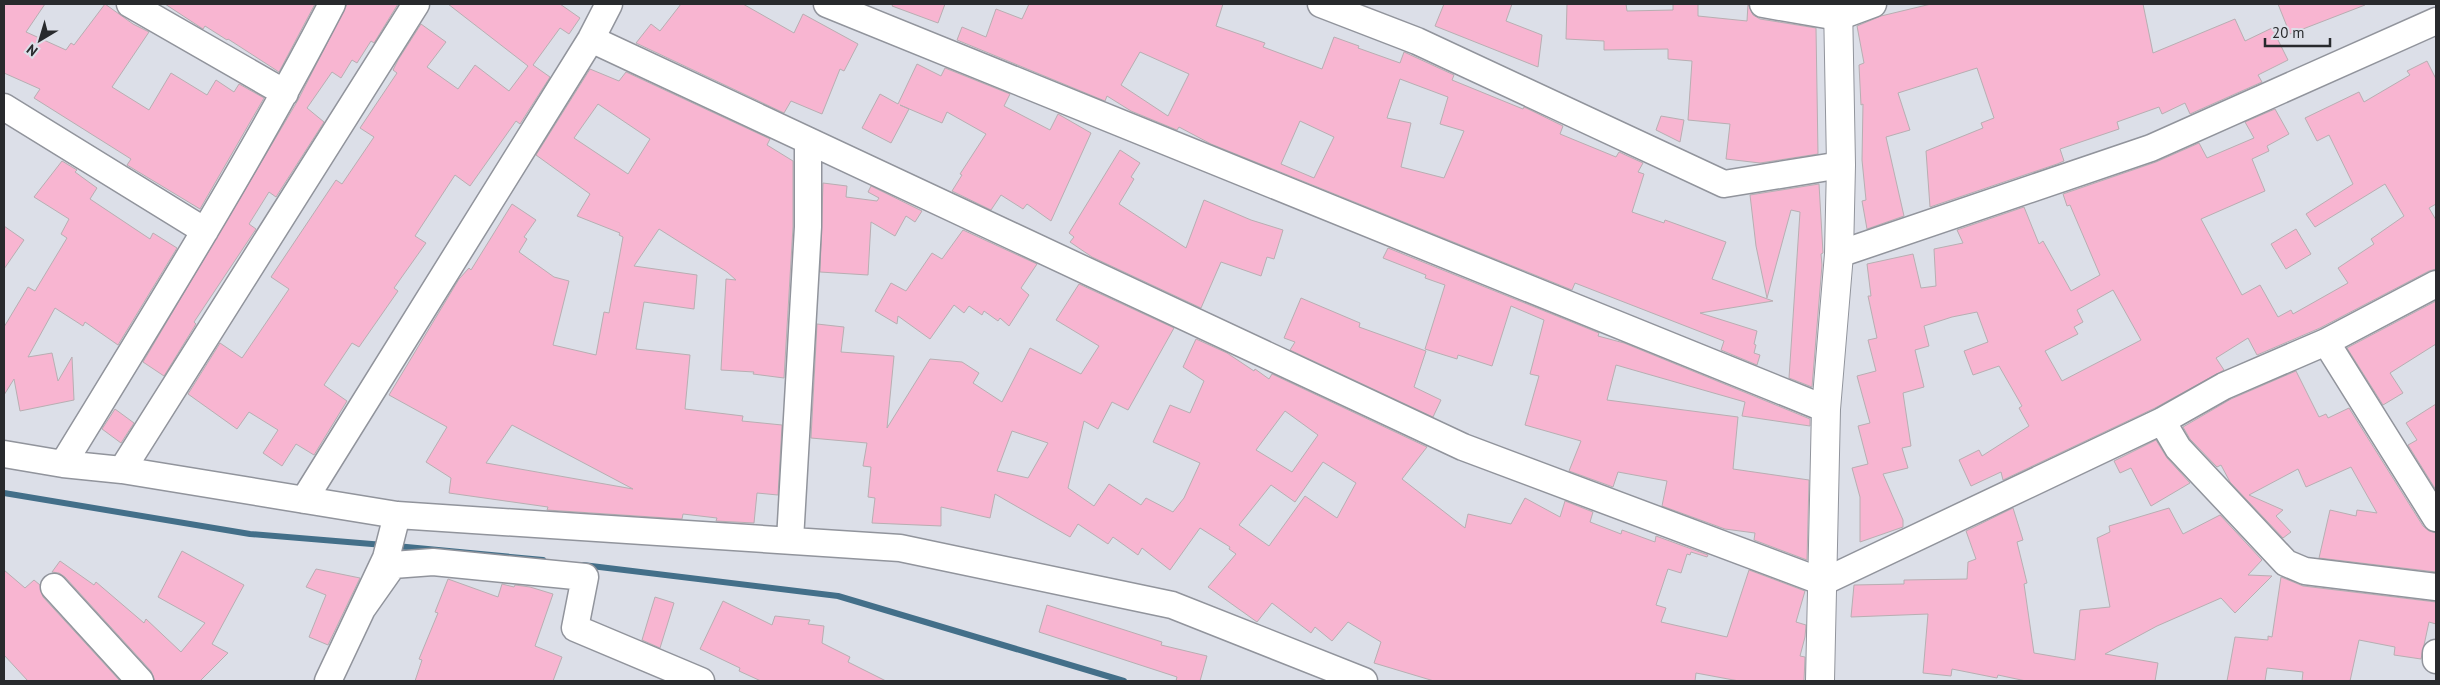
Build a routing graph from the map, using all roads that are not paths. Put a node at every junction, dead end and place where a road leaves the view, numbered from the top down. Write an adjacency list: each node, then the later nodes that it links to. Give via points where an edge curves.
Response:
1 (130, 4): 12 (street)
2 (332, 4): 12 (street)
3 (416, 4): 24 (street)
4 (609, 4): 11 (street)
5 (826, 4): 20 (street)
6 (1321, 4): 15 (street, via 1417,41 1724,184)
7 (1763, 4): 9 (street)
8 (1873, 4): 9 (street)
9 (1838, 10): 15 (street)
10 (2436, 21): 17 (street, via 2150,148)
11 (591, 39): 14 (street); 25 (street)
12 (285, 93): 16 (street)
13 (4, 107): 16 (street)
14 (808, 141): 28 (street, via 808,227); 29 (street, via 1463,447)
15 (1841, 165): 17 (street)
16 (206, 231): 23 (street)
17 (1839, 254): 20 (street)
18 (2436, 284): 19 (street)
19 (2326, 342): 21 (street, via 2224,386); 27 (street)
20 (1826, 409): 29 (street)
21 (2162, 420): 29 (street); 31 (street, via 2178,448 2286,562 2305,571)
22 (4, 454): 23 (street)
23 (63, 464): 24 (street)
24 (122, 470): 25 (street)
25 (304, 500): 26 (street)
26 (397, 515): 28 (street); 32 (street, via 386,558)
27 (2436, 518)
28 (790, 540): 36 (street, via 900,548 1172,605)
29 (1823, 582): 37 (street)
30 (54, 587): 33 (street)
31 (2436, 587)
32 (362, 609): 34 (street); 35 (street, via 393,565 433,562 586,577 575,628)
33 (140, 681)
34 (328, 681)
35 (701, 681)
36 (1364, 681)
37 (1820, 681)

